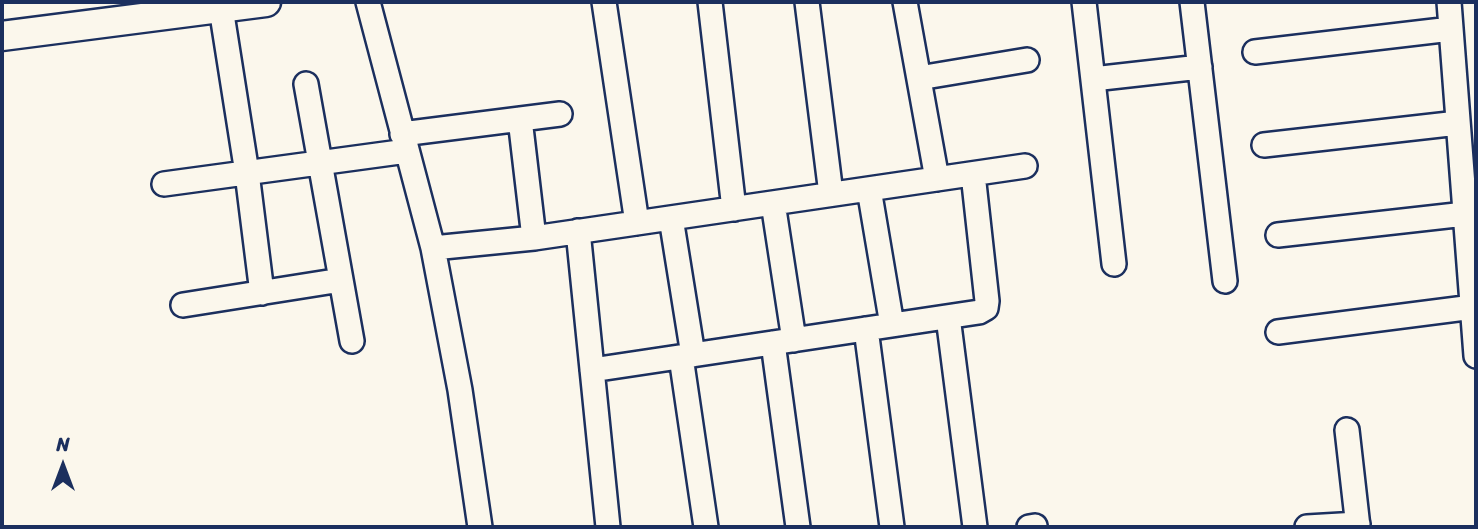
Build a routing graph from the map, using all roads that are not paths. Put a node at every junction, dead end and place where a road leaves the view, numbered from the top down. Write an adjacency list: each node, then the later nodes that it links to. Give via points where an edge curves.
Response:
1 (266, 2): 10 (street)
2 (368, 2): 22 (street)
3 (604, 2): 36 (street)
4 (710, 2): 33 (street)
5 (807, 2): 31 (street)
6 (905, 2): 16 (street)
7 (1084, 2): 17 (street)
8 (1192, 2): 15 (street)
9 (1449, 2): 11 (street)
10 (214, 6): 12 (street); 26 (street)
11 (1451, 29): 13 (street); 21 (street)
12 (2, 36)
13 (1255, 52)
14 (1027, 60): 16 (street)
15 (1200, 67): 17 (street); 43 (street)
16 (919, 78): 28 (street)
17 (1093, 79): 41 (street)
18 (306, 85): 24 (street)
19 (560, 114): 20 (street)
20 (520, 119): 22 (street); 39 (street)
21 (1458, 123): 23 (street); 34 (street)
22 (405, 142): 24 (street); 40 (street)
23 (1264, 145)
24 (320, 163): 26 (street); 42 (street)
25 (1025, 166): 27 (street)
26 (247, 173): 29 (street); 44 (street)
27 (973, 174): 28 (street); 47 (street, via 986,308)
28 (937, 179): 30 (street)
29 (163, 184)
30 (869, 189): 31 (street); 48 (street)
31 (831, 194): 32 (street)
32 (773, 203): 33 (street); 52 (street)
33 (734, 209): 35 (street)
34 (1465, 214): 38 (street); 46 (street)
35 (671, 218): 36 (street); 53 (street)
36 (637, 223): 37 (street)
37 (578, 231): 39 (street); 55 (street)
38 (1278, 235)
39 (534, 238): 40 (street)
40 (433, 248): 59 (street)
41 (1114, 264)
42 (341, 280): 44 (street); 51 (street)
43 (1225, 281)
44 (262, 293): 45 (street)
45 (183, 305)
46 (1472, 307): 50 (street); 54 (street)
47 (948, 317): 48 (street); 64 (street)
48 (892, 325): 49 (street)
49 (866, 329): 52 (street); 63 (street)
50 (1278, 332)
51 (352, 341)
52 (783, 341): 53 (street); 62 (street)
53 (687, 356): 55 (street); 61 (street)
54 (1476, 356)
55 (592, 370): 60 (street)
56 (1347, 430): 58 (street)
57 (1035, 526): 65 (street)
58 (1358, 526): 66 (street)
59 (480, 527)
60 (608, 527)
61 (706, 527)
62 (798, 527)
63 (892, 527)
64 (975, 527)
65 (1029, 527)
66 (1307, 527)

